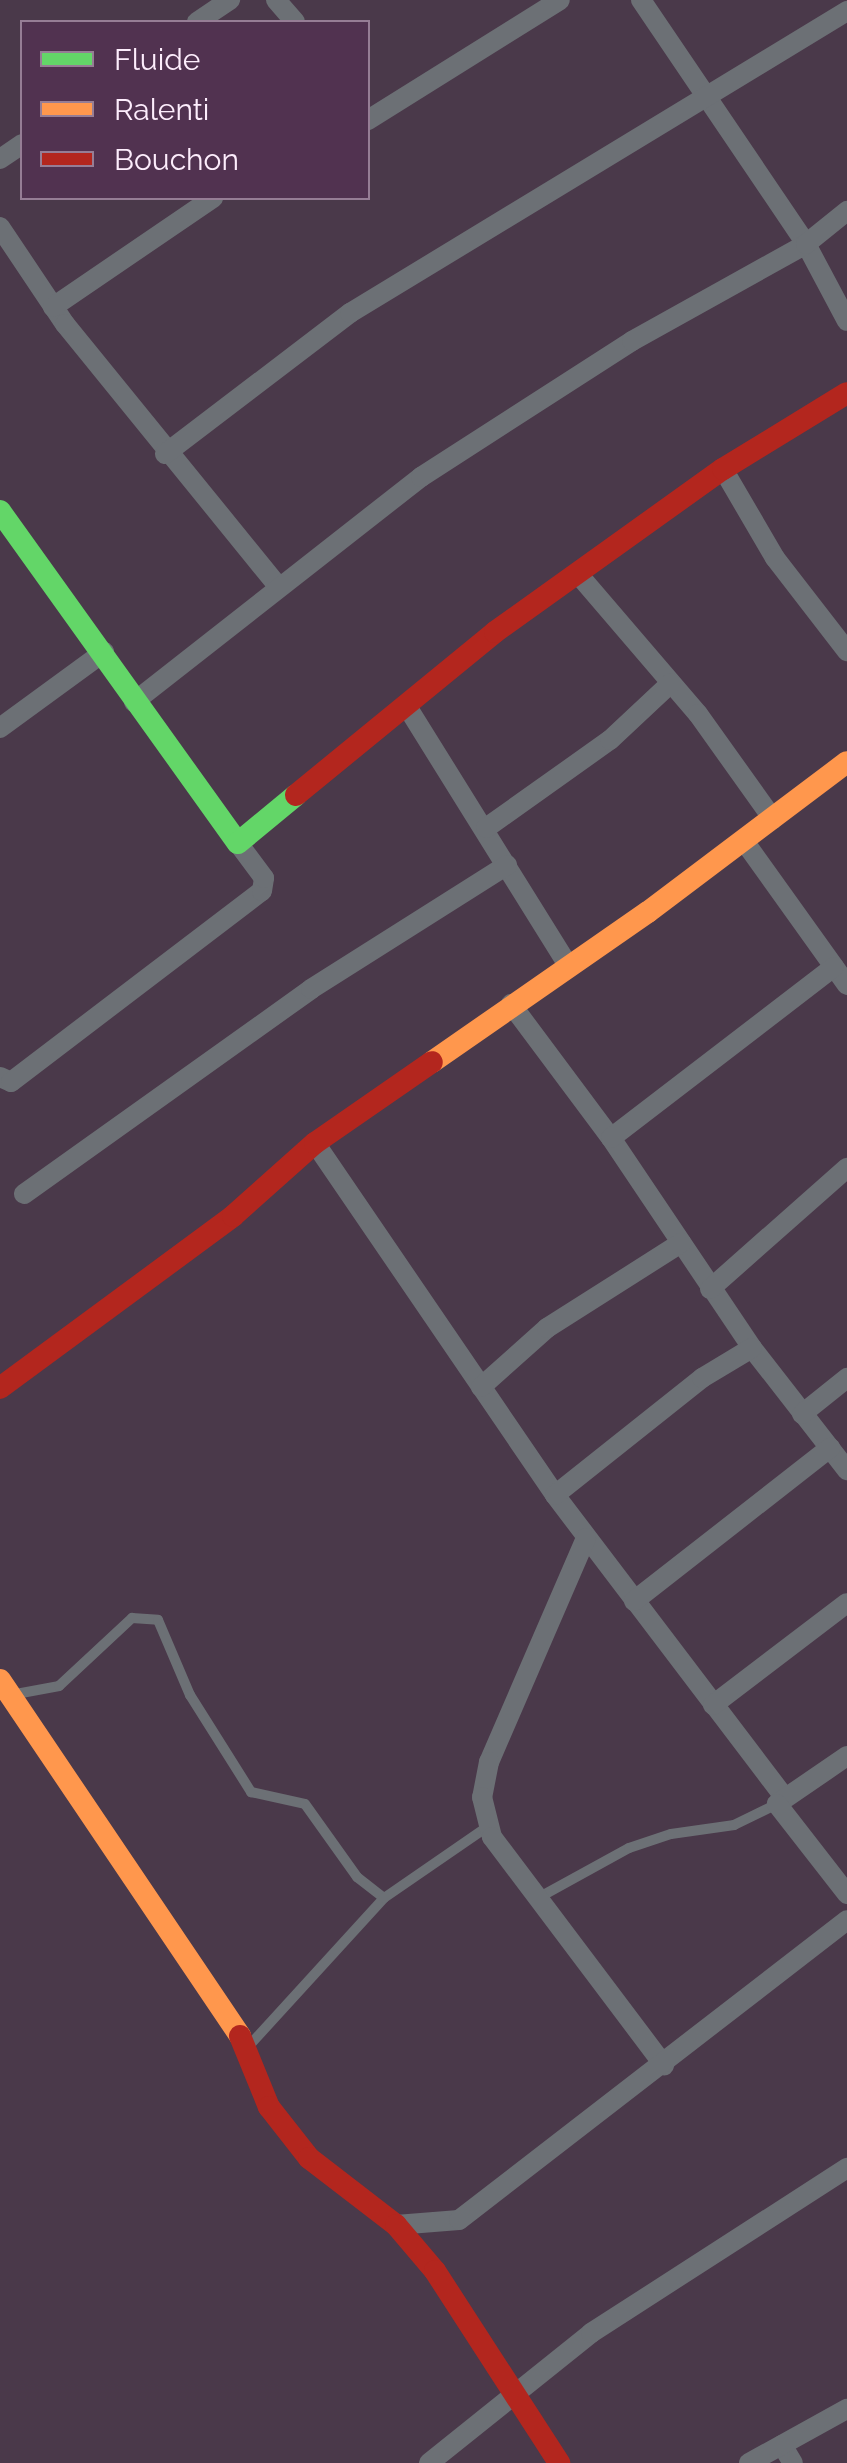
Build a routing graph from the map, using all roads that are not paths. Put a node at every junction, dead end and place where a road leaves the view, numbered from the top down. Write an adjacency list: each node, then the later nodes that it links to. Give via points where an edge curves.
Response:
1 (230, 0): 6 (street)
2 (276, 0): 7 (street)
3 (560, 0): 9 (street)
4 (641, 0): 8 (street)
5 (847, 12): 8 (street)
6 (200, 20)
7 (293, 20)
8 (710, 99): 13 (street); 17 (street, via 350,313)
9 (370, 119)
10 (210, 200): 14 (street)
11 (847, 211): 13 (street)
12 (0, 227): 14 (street)
13 (806, 244): 15 (street); 21 (street, via 632,340 421,478)
14 (53, 307): 17 (street)
15 (847, 321)
16 (847, 394): 18 (street)
17 (165, 454): 21 (street)
18 (723, 469): 20 (street); 22 (street, via 775,558)
19 (0, 511): 23 (street)
20 (578, 574): 24 (street); 26 (street)
21 (276, 585): 25 (street, via 211,647)
22 (847, 651)
23 (104, 652): 25 (street); 27 (street)
24 (671, 683): 29 (street); 30 (street, via 610,740)
25 (134, 702): 32 (street)
26 (406, 705): 30 (street); 32 (street)
27 (0, 728)
28 (847, 762): 29 (street)
29 (774, 818): 31 (street)
30 (486, 828): 33 (street)
31 (744, 841): 34 (street); 35 (street)
32 (238, 844): 38 (street, via 264,878 262,892 11,1082)
33 (507, 866): 34 (street); 42 (street, via 311,989)
34 (569, 967): 37 (street)
35 (834, 968): 36 (street); 39 (street)
36 (847, 985)
37 (510, 1004): 39 (street); 40 (street)
38 (0, 1077)
39 (610, 1138): 43 (street)
40 (315, 1143): 47 (street, via 233,1216); 48 (street)
41 (847, 1168): 44 (street)
42 (24, 1194)
43 (681, 1243): 44 (street); 48 (street, via 547,1328)
44 (710, 1288): 45 (street)
45 (752, 1348): 49 (street); 52 (street, via 702,1378)
46 (847, 1378): 49 (street)
47 (3, 1379)
48 (481, 1387): 52 (street)
49 (802, 1414): 50 (street)
50 (830, 1448): 51 (street); 54 (street)
51 (847, 1470)
52 (554, 1495): 53 (street)
53 (586, 1538): 54 (street); 60 (street, via 483,1780)
54 (634, 1600): 57 (street)
55 (847, 1603): 57 (street)
56 (5, 1686): 62 (lane, via 33,1696 59,1686 120,1625 132,1618 158,1620 190,1695 251,1792 305,1804 357,1877); 65 (street)
57 (713, 1705): 59 (street)
58 (847, 1756): 59 (street)
59 (781, 1801): 61 (street); 63 (lane, via 734,1825 629,1848)
60 (487, 1827): 62 (lane); 63 (street)
61 (847, 1894)
62 (384, 1898): 65 (lane)
63 (538, 1898): 66 (street)
64 (847, 1920): 66 (street)
65 (245, 2050): 68 (street, via 270,2107 309,2158)
66 (664, 2065): 68 (street, via 459,2220)
67 (847, 2168): 69 (street, via 592,2333)
68 (396, 2224): 69 (street)
69 (517, 2392): 72 (street); 73 (street)
70 (847, 2409): 71 (street)
71 (788, 2454): 74 (street)
72 (429, 2463)
73 (559, 2463)
74 (749, 2463)

